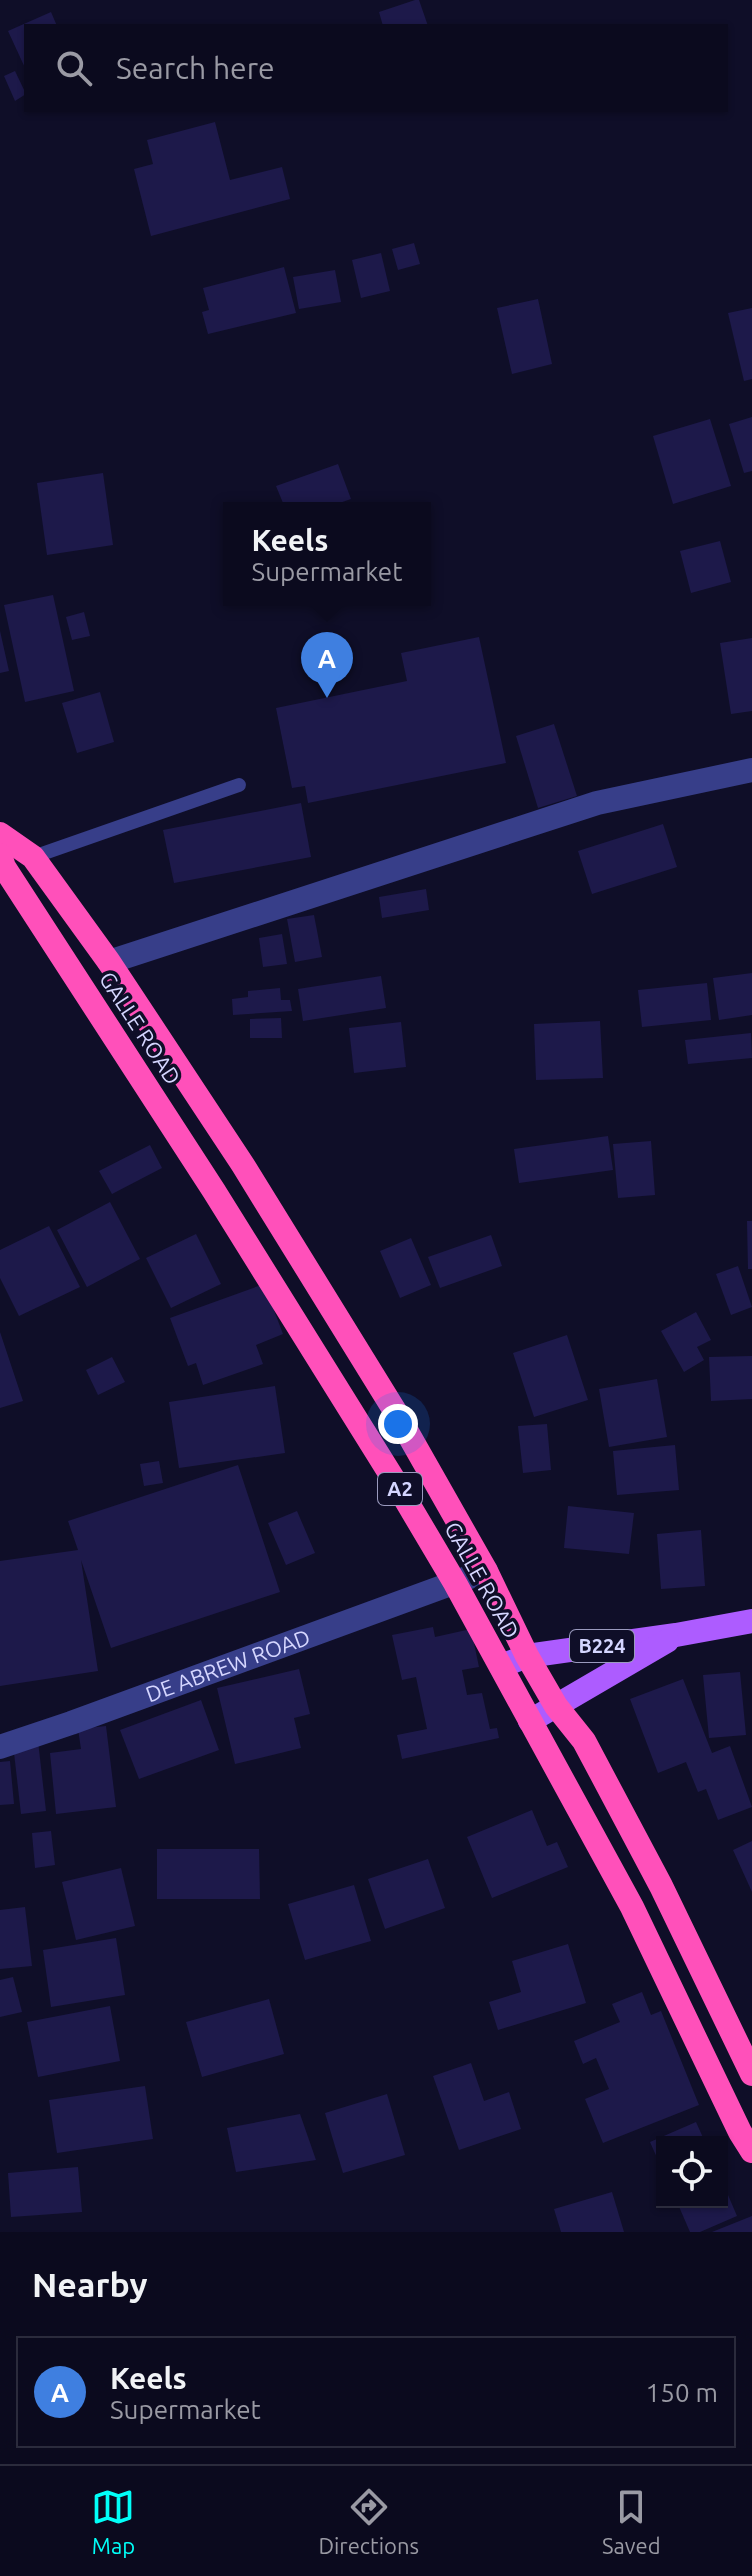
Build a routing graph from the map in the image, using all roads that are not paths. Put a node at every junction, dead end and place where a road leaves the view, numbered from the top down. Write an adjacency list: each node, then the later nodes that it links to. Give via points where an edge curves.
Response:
1 (752, 770): 6 (street, via 597,803)
2 (239, 785): 4 (lane)
3 (0, 834): 4 (highway, GALLE ROAD / A2)
4 (33, 857): 5 (street); 6 (highway, GALLE ROAD / A2)
5 (1, 863): 8 (highway, GALLE ROAD / A2, via 214,1191)
6 (109, 962): 7 (highway, GALLE ROAD / A2, via 259,1191)
7 (486, 1571): 8 (street, DE ABREW ROAD); 11 (highway, GALLE ROAD / A2)
8 (455, 1583): 12 (highway, GALLE ROAD / A2); 15 (street, DE ABREW ROAD)
9 (752, 1621): 10 (main road, B224)
10 (676, 1635): 11 (main road, B224); 13 (main road, B224)
11 (527, 1656): 12 (main road); 13 (highway, GALLE ROAD / A2)
12 (501, 1666): 14 (highway, GALLE ROAD / A2)
13 (556, 1706): 14 (main road); 16 (highway, GALLE ROAD / A2, via 584,1741 654,1872)
14 (530, 1721): 17 (highway, GALLE ROAD / A2, via 632,1907)
15 (0, 1747)
16 (752, 2074)
17 (752, 2151)

